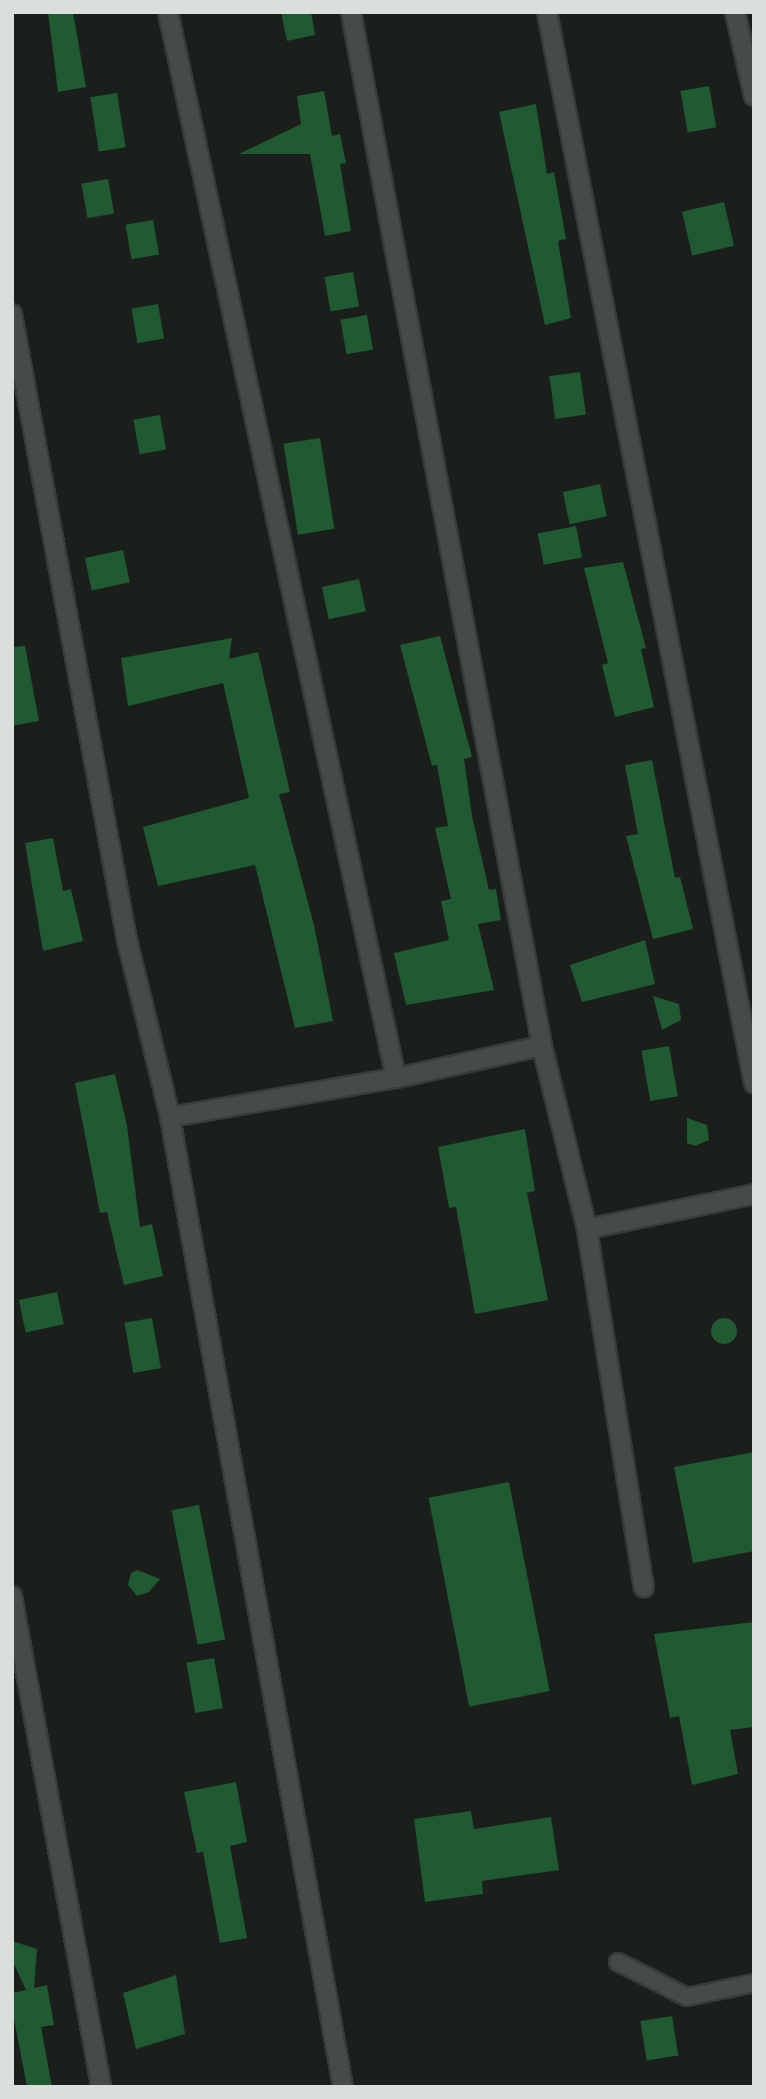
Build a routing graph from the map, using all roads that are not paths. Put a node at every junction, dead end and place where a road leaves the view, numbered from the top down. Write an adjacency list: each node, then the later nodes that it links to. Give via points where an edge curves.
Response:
1 (167, 12): 8 (street)
2 (351, 12): 7 (street)
3 (547, 12): 9 (street)
4 (735, 12): 5 (street)
5 (754, 96)
6 (12, 314): 10 (street, via 127,940)
7 (542, 1046): 8 (street); 12 (street)
8 (396, 1078): 10 (street)
9 (754, 1083)
10 (170, 1117): 18 (street)
11 (754, 1194): 12 (street)
12 (587, 1229): 13 (street)
13 (645, 1587)
14 (12, 1596): 17 (street)
15 (618, 1962): 16 (lane, via 687,1997)
16 (754, 1983)
17 (101, 2087)
18 (343, 2087)

